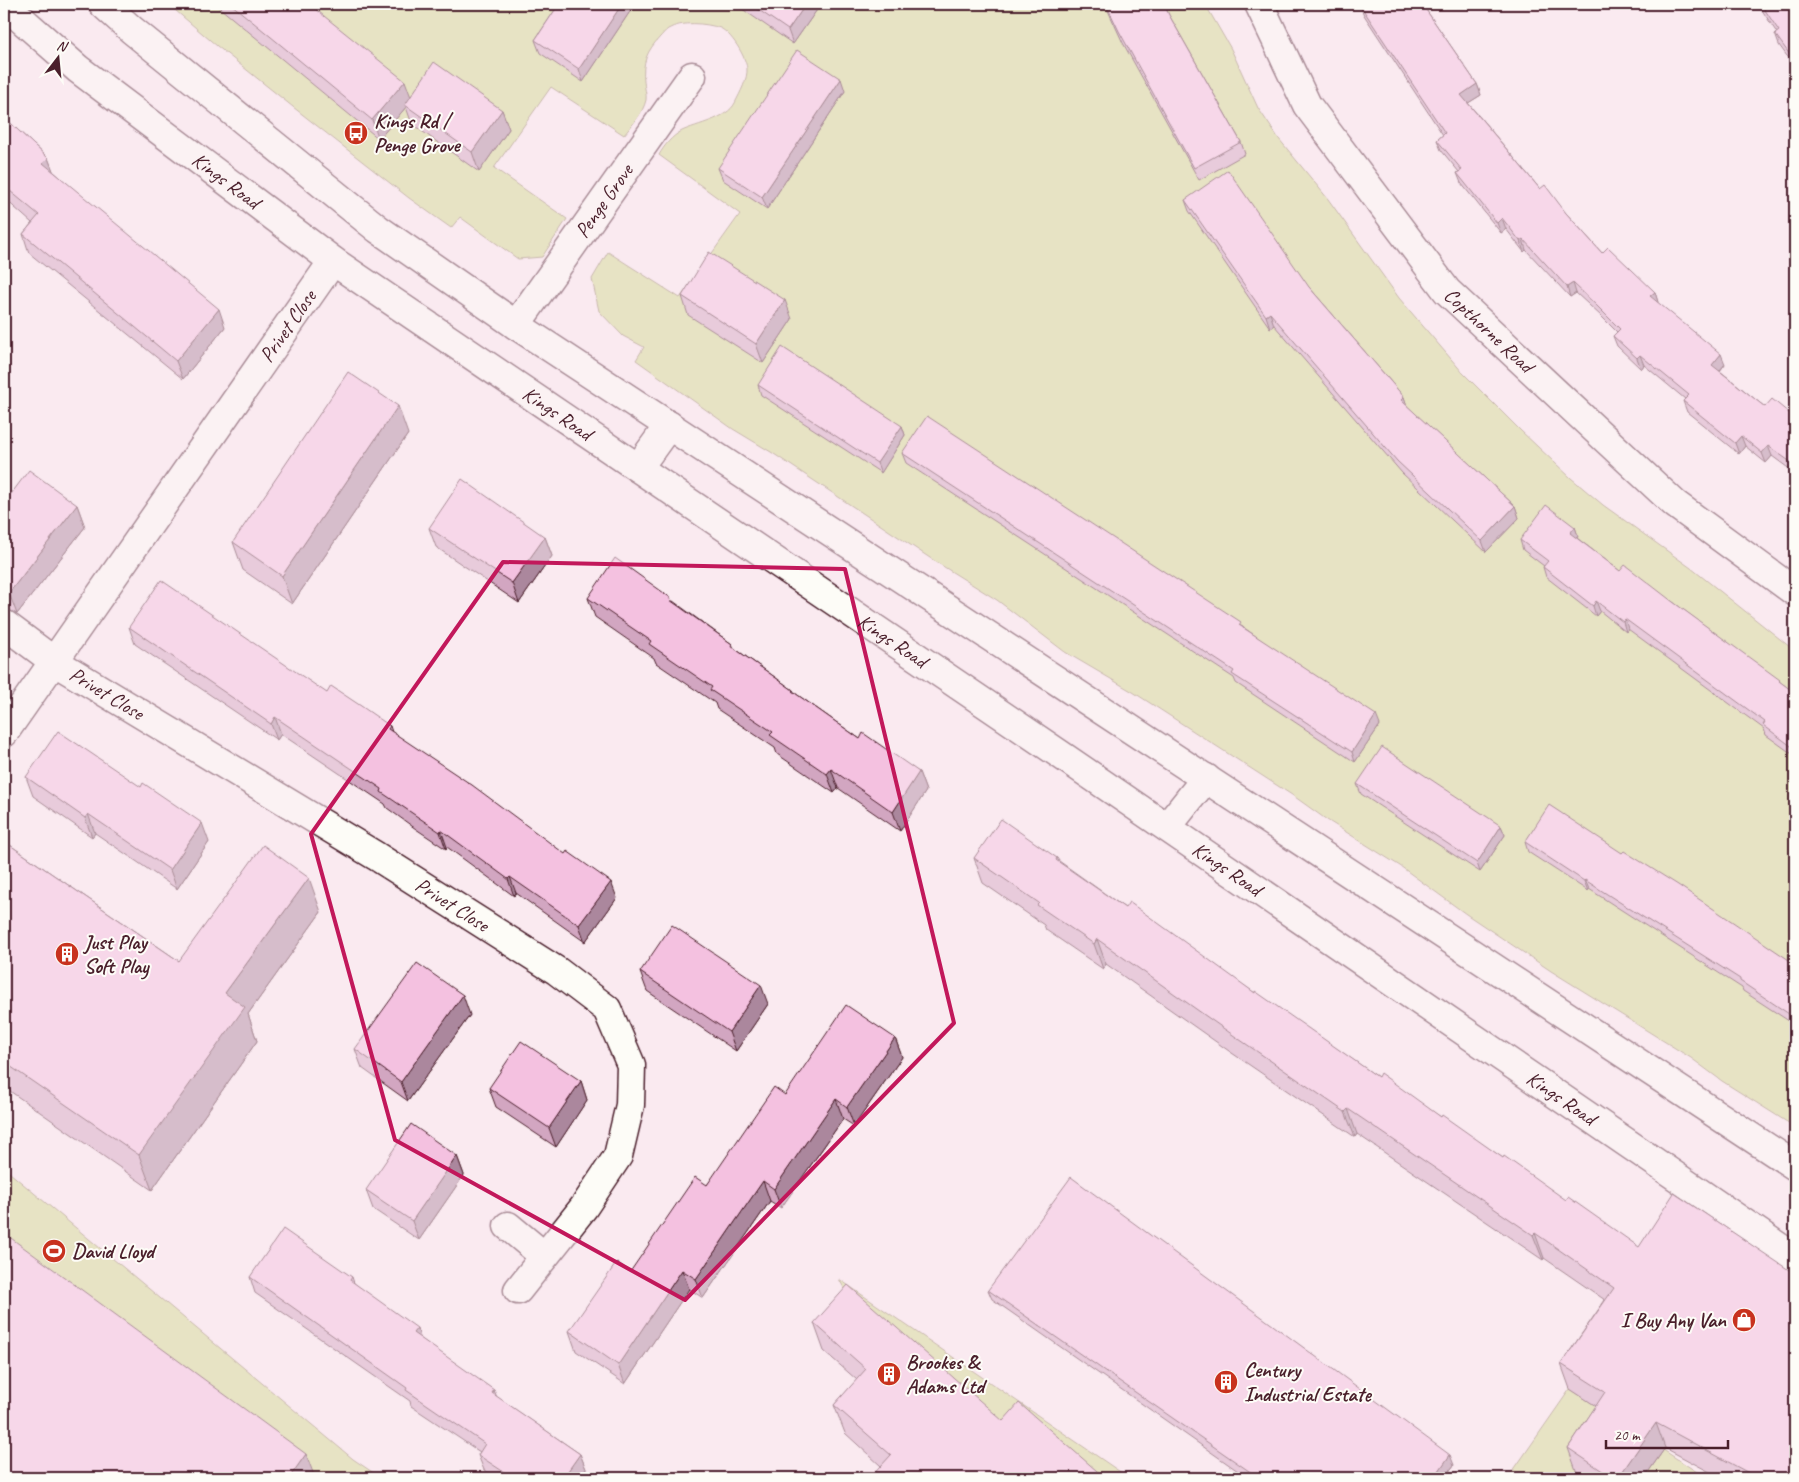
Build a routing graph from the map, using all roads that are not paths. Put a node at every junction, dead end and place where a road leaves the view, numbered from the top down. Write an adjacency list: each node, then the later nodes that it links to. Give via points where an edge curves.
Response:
1 (4, 4): 5 (main road, Kings Road, via 78,69)
2 (103, 4): 6 (main road, via 378,229)
3 (1259, 4): 9 (main road, Copthorne Road, via 1307,105 1447,291 1675,504)
4 (692, 76): 6 (main road, Penge Grove)
5 (333, 262): 8 (main road, Kings Road); 11 (main road, Privet Close)
6 (516, 325): 7 (main road)
7 (669, 425): 8 (main road); 13 (main road)
8 (638, 468): 14 (main road, Kings Road)
9 (1795, 592)
10 (4, 624): 11 (main road)
11 (55, 662): 12 (main road, Privet Close); 17 (main road, Privet Close, via 376,856 557,971 606,1010 631,1065 630,1105 618,1156 584,1207)
12 (4, 733)
13 (1206, 778): 14 (main road); 15 (main road)
14 (1167, 827): 18 (main road, Kings Road)
15 (1795, 1166)
16 (508, 1226): 17 (main road)
17 (544, 1256): 19 (main road, Privet Close)
18 (1795, 1258)
19 (518, 1290)

